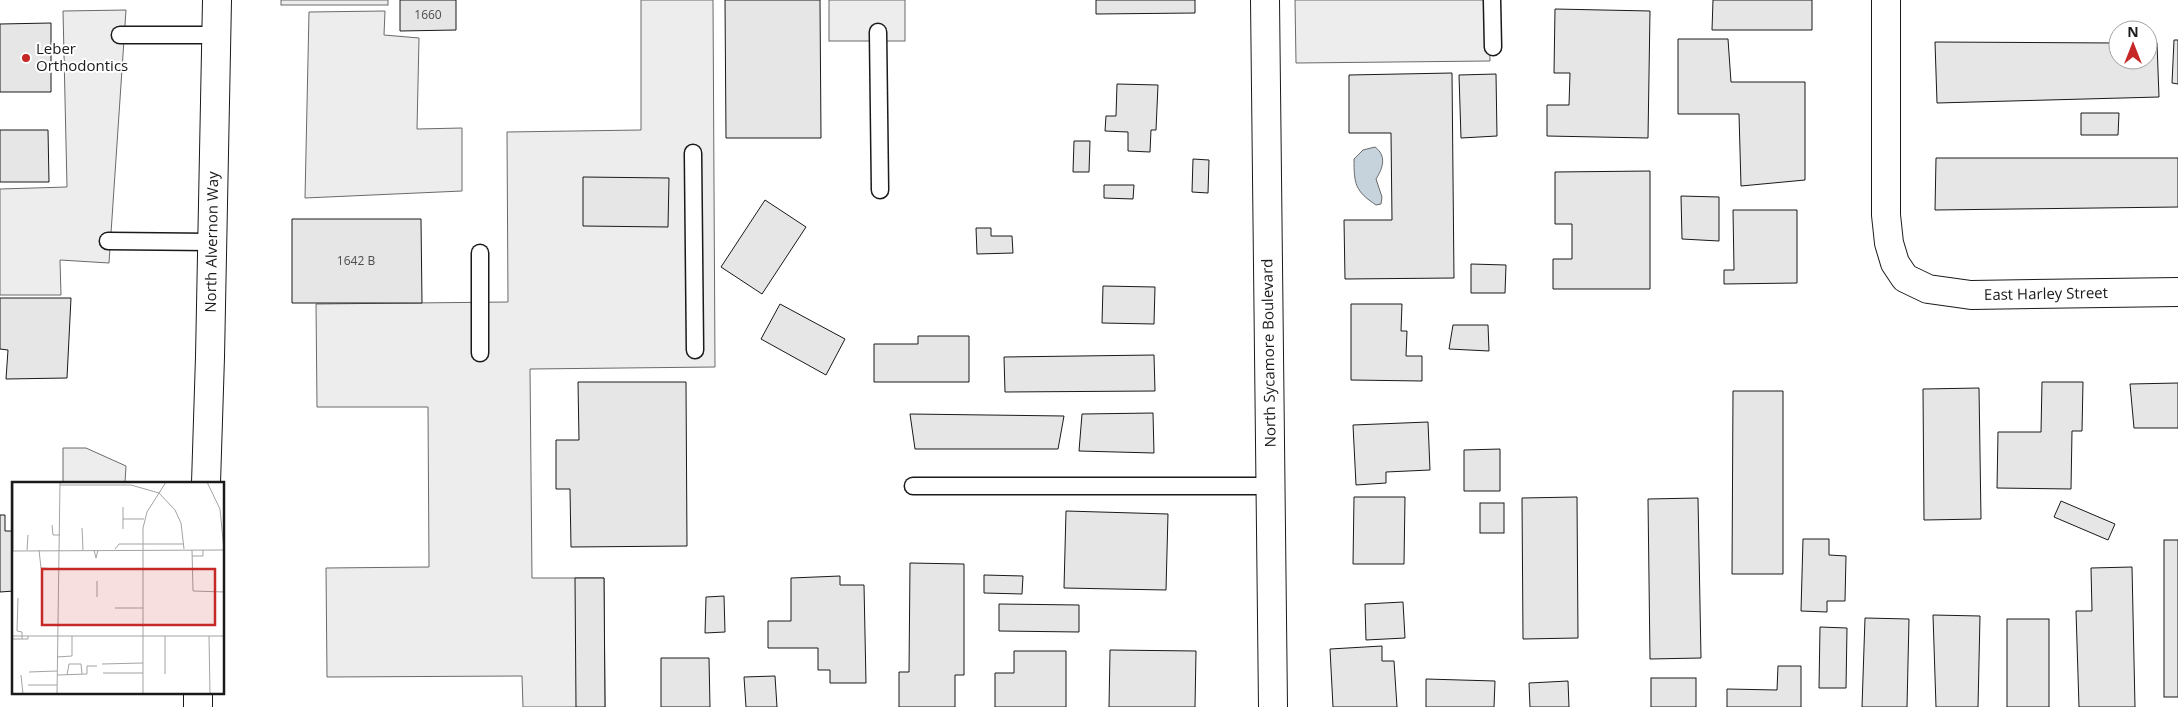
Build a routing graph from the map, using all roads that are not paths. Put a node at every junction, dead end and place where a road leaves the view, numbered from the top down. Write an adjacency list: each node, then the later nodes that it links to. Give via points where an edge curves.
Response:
1 (216, 0): 7 (street, North Alvernon Way)
2 (1265, 0): 19 (street, North Sycamore Boulevard)
3 (1492, 0): 8 (lane)
4 (1886, 0): 14 (street, East Harley Street, via 1886,215 1895,263 1905,278 1914,284 1949,294)
5 (878, 32): 10 (lane)
6 (120, 35): 7 (lane)
7 (216, 35): 12 (street, North Alvernon Way)
8 (1493, 47)
9 (693, 152): 15 (lane)
10 (880, 190)
11 (108, 241): 12 (lane)
12 (212, 242): 17 (street, North Alvernon Way)
13 (480, 253): 16 (lane)
14 (2178, 292)
15 (695, 350)
16 (480, 353)
17 (206, 482)
18 (913, 486): 19 (lane)
19 (1272, 486): 22 (street, North Sycamore Boulevard)
20 (198, 694): 21 (street)
21 (198, 707)
22 (1273, 707)

